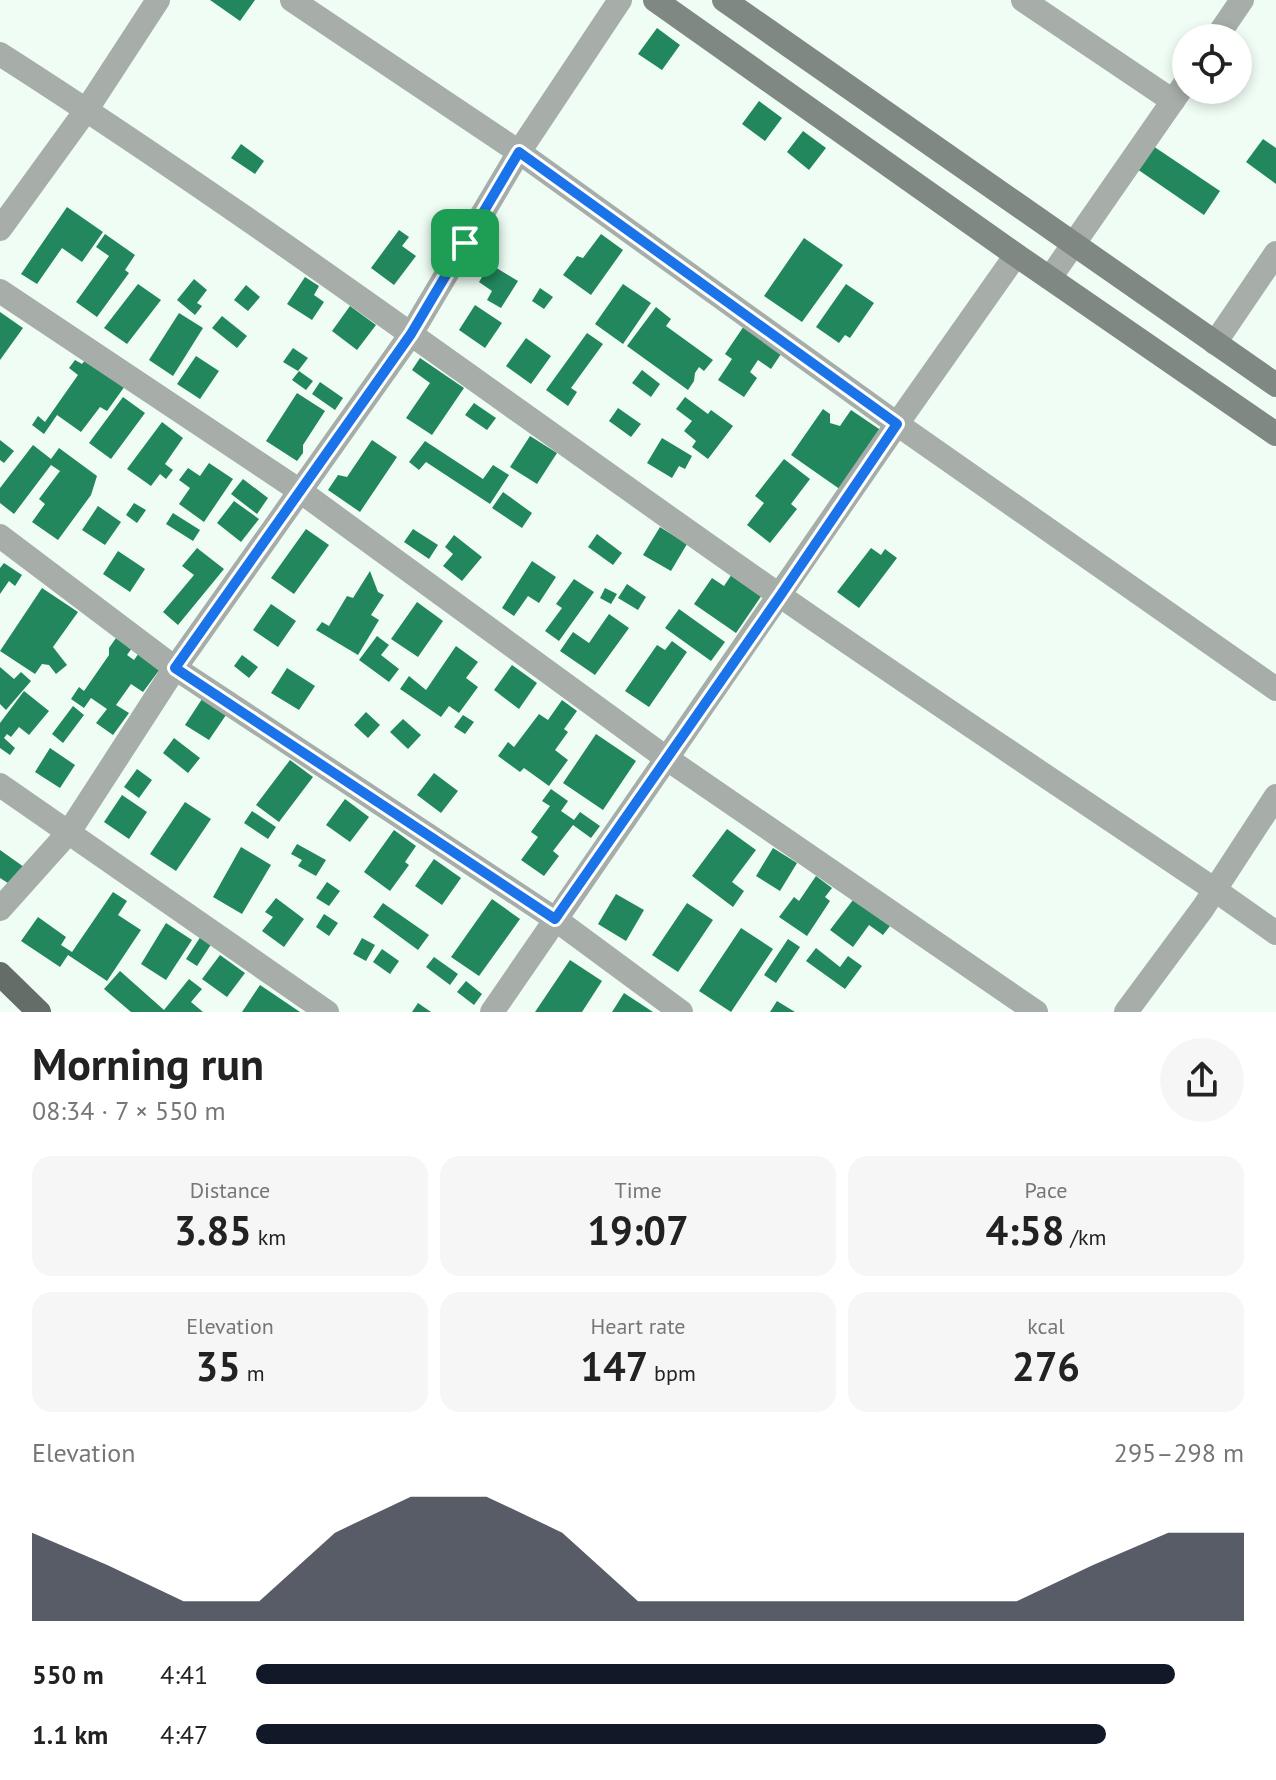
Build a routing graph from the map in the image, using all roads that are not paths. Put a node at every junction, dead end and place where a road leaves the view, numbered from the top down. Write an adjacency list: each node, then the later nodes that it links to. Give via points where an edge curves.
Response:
1 (158, 0): 13 (street)
2 (292, 0): 14 (street)
3 (620, 0): 14 (street)
4 (655, 0): 18 (street)
5 (724, 0): 16 (street)
6 (1023, 0): 8 (street)
7 (1242, 0): 9 (street)
8 (1054, 9): 11 (street)
9 (1226, 24)
10 (0, 54): 13 (street)
11 (1172, 87)
12 (1172, 104): 16 (street)
13 (87, 109): 15 (street); 21 (street)
14 (519, 152): 21 (street); 24 (street)
15 (0, 229)
16 (1074, 245): 19 (street); 22 (street)
17 (1276, 253): 22 (street)
18 (1016, 255): 19 (street); 24 (street)
19 (1050, 278): 25 (street)
20 (0, 291): 26 (street)
21 (411, 334): 26 (street); 28 (street)
22 (1215, 343): 23 (street)
23 (1276, 385)
24 (897, 424): 28 (street); 30 (street)
25 (1276, 434)
26 (300, 491): 29 (street); 31 (street)
27 (0, 536): 29 (street)
28 (780, 596): 31 (street); 35 (street)
29 (175, 668): 34 (street); 37 (street)
30 (1276, 689)
31 (666, 758): 37 (street); 44 (street)
32 (0, 785): 34 (street)
33 (1276, 796): 35 (street)
34 (69, 832): 36 (street); 41 (street)
35 (1215, 890): 38 (street); 45 (street)
36 (0, 909)
37 (555, 919): 42 (street); 43 (street)
38 (1276, 933)
39 (0, 974): 40 (main road)
40 (39, 1012)
41 (327, 1012)
42 (492, 1012)
43 (681, 1012)
44 (1036, 1012)
45 (1126, 1012)

